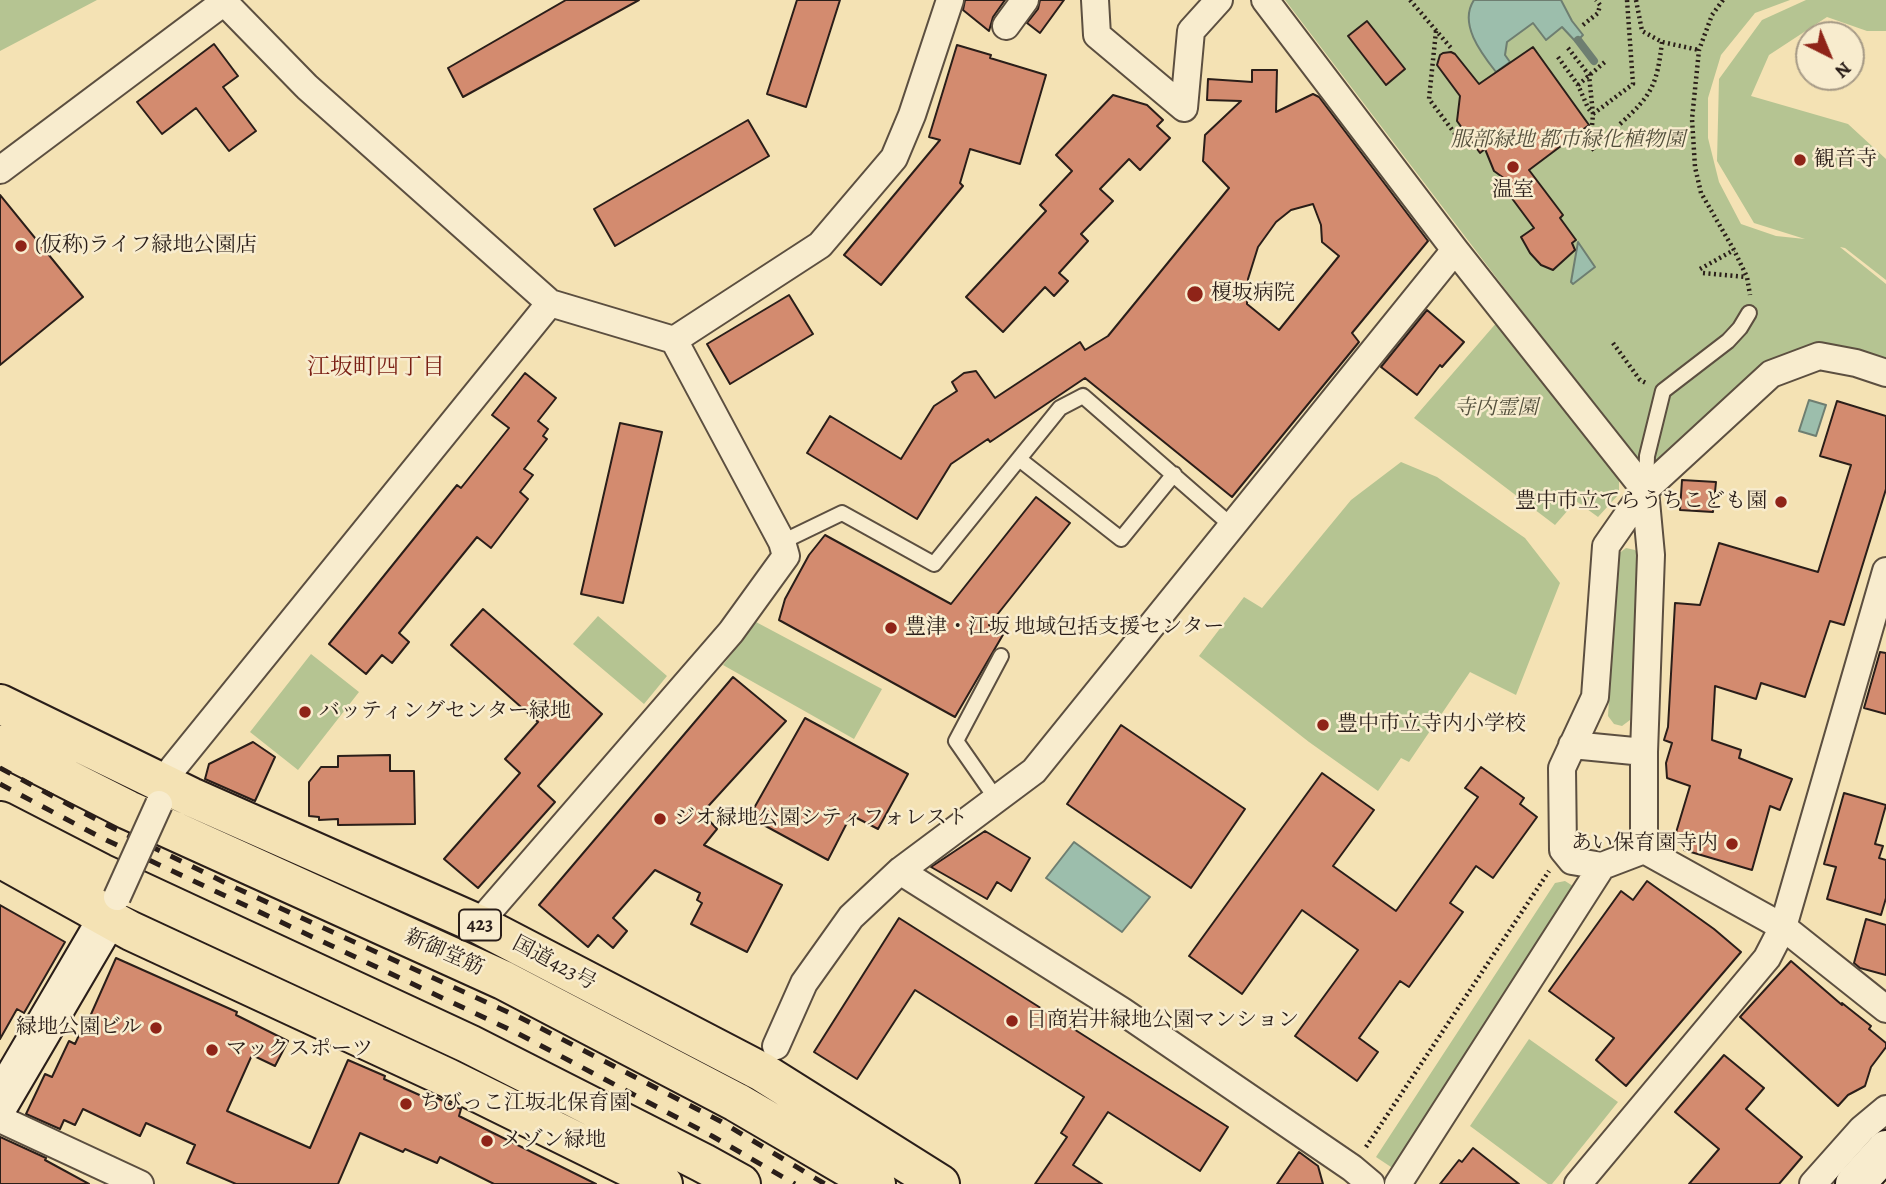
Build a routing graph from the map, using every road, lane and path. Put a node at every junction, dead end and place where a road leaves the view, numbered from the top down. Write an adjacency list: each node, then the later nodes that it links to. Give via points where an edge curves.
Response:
1 (950, 0): 34 (street, via 894,159 820,245)
2 (1025, 0): 12 (street)
3 (1095, 0): 4 (street, via 1097,36 1184,108 1191,31)
4 (1219, 0)
5 (1265, 0): 29 (street)
6 (1410, 0): 13 (path)
7 (1596, 0): 11 (path, via 1598,13)
8 (1627, 0): 22 (path, via 1633,85)
9 (1636, 0): 14 (path, via 1642,31)
10 (1723, 0): 17 (path)
11 (1583, 25)
12 (1006, 26)
13 (1436, 31): 15 (path); 25 (path, via 1429,99)
14 (1662, 42): 17 (path); 23 (path, via 1654,85)
15 (1451, 48)
16 (1568, 48): 20 (path)
17 (1699, 50): 30 (path, via 1692,119 1695,167 1701,193)
18 (1558, 57): 21 (path)
19 (1606, 61): 20 (path)
20 (1589, 75): 21 (path); 22 (path)
21 (1578, 85): 22 (path)
22 (1593, 114): 24 (path)
23 (1620, 124)
24 (1590, 130): 26 (path); 27 (path, via 1583,135)
25 (1465, 147)
26 (1603, 148)
27 (1596, 153)
28 (0, 170): 32 (street, via 224,2 307,87)
29 (1455, 250): 40 (street); 41 (street)
30 (1734, 250): 31 (path); 31 (path, via 1702,271)
31 (1747, 277): 33 (path)
32 (550, 303): 34 (street); 49 (street, via 173,768)
33 (1749, 313): 37 (lane, via 1728,341)
34 (674, 341): 42 (street)
35 (1613, 342): 37 (path, via 1640,380)
36 (1886, 373): 40 (street, via 1819,356 1771,374)
37 (1663, 391): 40 (lane, via 1647,456)
38 (1019, 458): 39 (lane, via 1060,408 1083,396); 39 (lane, via 1121,540); 42 (lane, via 934,564 842,513)
39 (1174, 474): 41 (lane)
40 (1646, 490): 47 (street, via 1606,546 1595,697); 48 (street, via 1651,555)
41 (1233, 526): 50 (street, via 1034,771)
42 (782, 542): 58 (street, via 786,556 731,632)
43 (1886, 572): 59 (street)
44 (1001, 656): 50 (lane, via 956,741)
45 (0, 704): 49 (highway, 国道423号 / 423)
46 (0, 745): 70 (highway, 新御堂筋 / 423, via 128,810 503,980 736,1102)
47 (1572, 745): 48 (street); 52 (street, via 1562,768)
48 (1644, 752): 53 (street)
49 (163, 795): 57 (street, bridge); 58 (highway, 国道423号 / 423)
50 (997, 800): 56 (street)
51 (0, 821): 69 (highway, via 101,873 469,1044)
52 (1563, 850): 55 (street, via 1572,861); 67 (path)
53 (1644, 850): 55 (street); 59 (street)
54 (0, 858): 57 (highway)
55 (1602, 866): 72 (street)
56 (900, 871): 61 (street, via 851,917 804,982); 67 (street, via 1122,1011)
57 (113, 907): 62 (street); 66 (highway)
58 (478, 924): 71 (highway, 国道423号 / 423, via 761,1072)
59 (1783, 927): 60 (street); 73 (street, via 1767,958)
60 (1886, 1009)
61 (776, 1046)
62 (0, 1102)
63 (1886, 1109): 74 (street)
64 (0, 1119): 68 (street)
65 (1886, 1150): 75 (street)
66 (641, 1179)
67 (1355, 1179)
68 (140, 1184)
69 (741, 1184)
70 (876, 1184)
71 (940, 1184)
72 (1398, 1184)
73 (1578, 1184)
74 (1813, 1184)
75 (1855, 1184)

